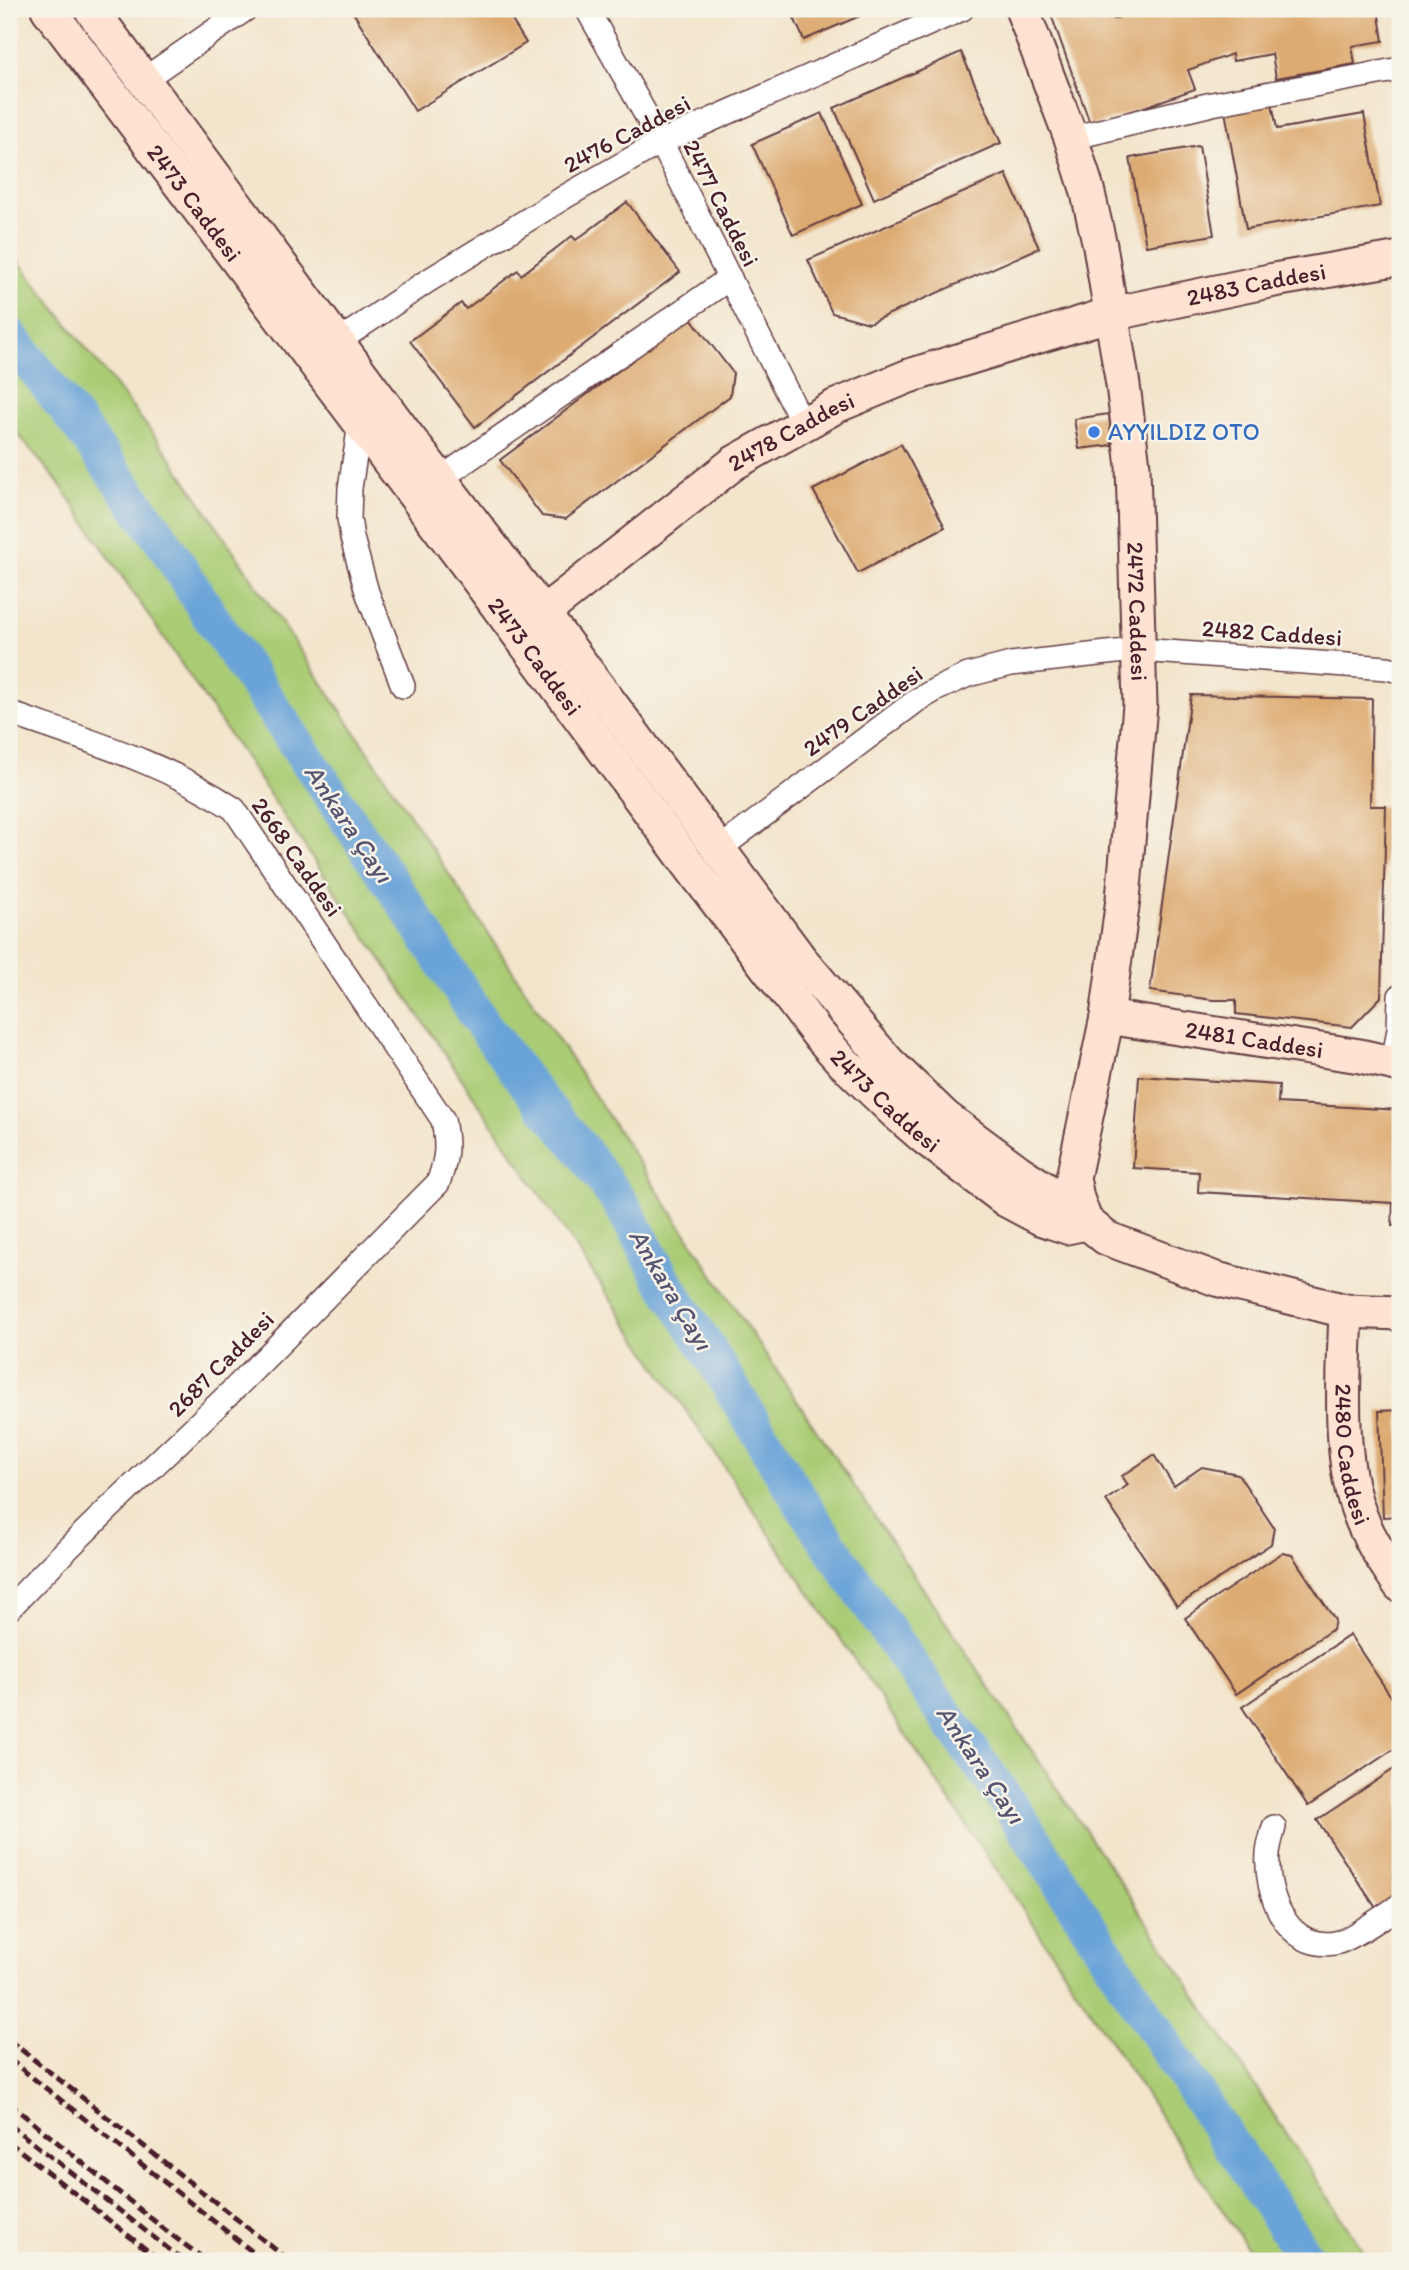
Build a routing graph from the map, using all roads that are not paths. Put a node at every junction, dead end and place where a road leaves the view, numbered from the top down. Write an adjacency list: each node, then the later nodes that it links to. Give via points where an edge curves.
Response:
1 (48, 9): 16 (street, 2473 Caddesi)
2 (91, 9): 8 (street, 2473 Caddesi)
3 (246, 9): 8 (street)
4 (587, 9): 10 (street, 2477 Caddesi)
5 (962, 9): 10 (street, 2476 Caddesi)
6 (1022, 9): 9 (street, 2472 Caddesi)
7 (1400, 69): 9 (street, via 1212,104)
8 (144, 80): 14 (street, 2473 Caddesi)
9 (1071, 138): 13 (street, 2472 Caddesi, via 1100,246)
10 (661, 142): 12 (street, 2477 Caddesi); 14 (street, 2476 Caddesi, via 426,282)
11 (1400, 258): 13 (street, 2483 Caddesi)
12 (730, 278): 15 (street, 2477 Caddesi); 17 (street)
13 (1111, 314): 15 (street, 2478 Caddesi, via 909,376); 19 (street, 2472 Caddesi, via 1133,466)
14 (337, 342): 17 (street, 2473 Caddesi)
15 (803, 424): 18 (street, 2478 Caddesi, via 734,463)
16 (360, 425): 18 (street, 2473 Caddesi); 21 (street, via 350,488 352,538)
17 (440, 479): 18 (street, 2473 Caddesi)
18 (530, 623): 23 (street, 2473 Caddesi); 28 (street, 2473 Caddesi, via 701,881 842,1061 925,1138 1006,1200 1067,1227)
19 (1140, 650): 20 (street, 2482 Caddesi); 23 (street, 2479 Caddesi, via 1011,664 937,689); 25 (street, 2472 Caddesi, via 1140,705 1123,899)
20 (1400, 671)
21 (403, 686)
22 (9, 713): 27 (street, 2668 Caddesi, via 138,758 204,788 234,808 443,1121)
23 (719, 849): 28 (street, 2473 Caddesi, via 801,960 888,1062 946,1116)
24 (1400, 996): 26 (street)
25 (1107, 1017): 26 (street, 2481 Caddesi); 28 (street, 2472 Caddesi, via 1073,1178)
26 (1397, 1065)
27 (447, 1142): 32 (street, 2687 Caddesi, via 446,1163 438,1183)
28 (1086, 1223): 29 (street, 2473 Caddesi, via 1106,1238 1216,1279)
29 (1346, 1311): 30 (street, 2473 Caddesi); 31 (street, 2480 Caddesi, via 1343,1386 1348,1474 1360,1515)
30 (1400, 1313)
31 (1400, 1585)
32 (9, 1609)
33 (1274, 1827): 34 (street, via 1268,1854 1270,1880 1284,1922 1305,1939 1336,1943)
34 (1400, 1905)

